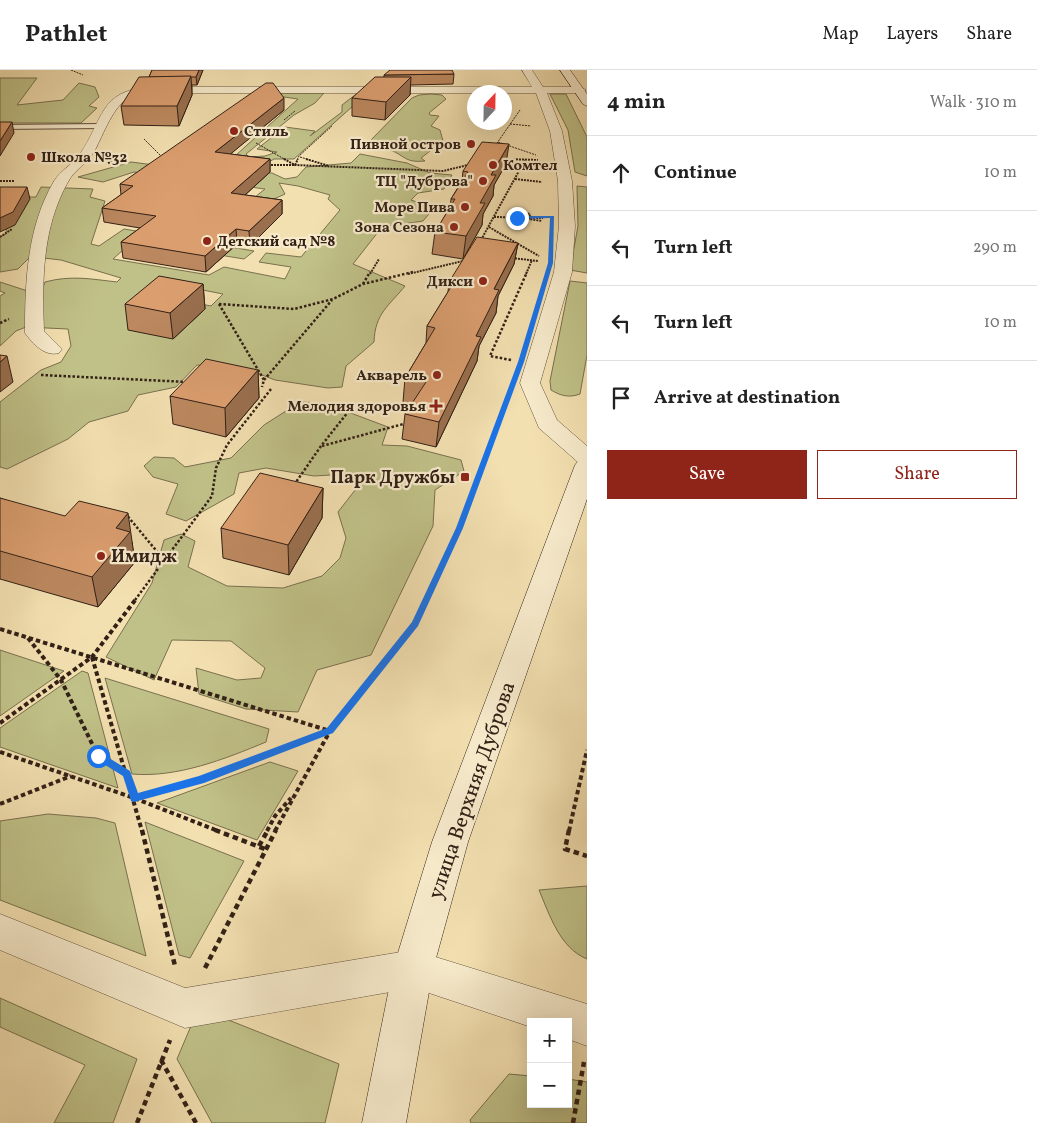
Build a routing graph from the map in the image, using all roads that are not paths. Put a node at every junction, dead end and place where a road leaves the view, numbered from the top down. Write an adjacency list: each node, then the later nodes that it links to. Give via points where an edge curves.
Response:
1 (527, 70): 3 (street)
2 (565, 70): 4 (street)
3 (540, 90): 4 (street); 7 (street, via 135,91 120,98); 9 (street, via 556,131 565,181 567,226 562,272 530,383 547,422)
4 (580, 90): 5 (street)
5 (587, 102)
6 (0, 126): 7 (lane)
7 (102, 126): 8 (street, via 86,156 61,181 41,229 33,278 35,333)
8 (52, 348)
9 (587, 458)
10 (587, 465): 12 (street, улица Верхняя Дуброва, via 450,842)
11 (0, 932): 12 (street, via 185,1008)
12 (413, 969): 13 (street); 14 (street, улица Верхняя Дуброва)
13 (586, 1040)
14 (384, 1123)

